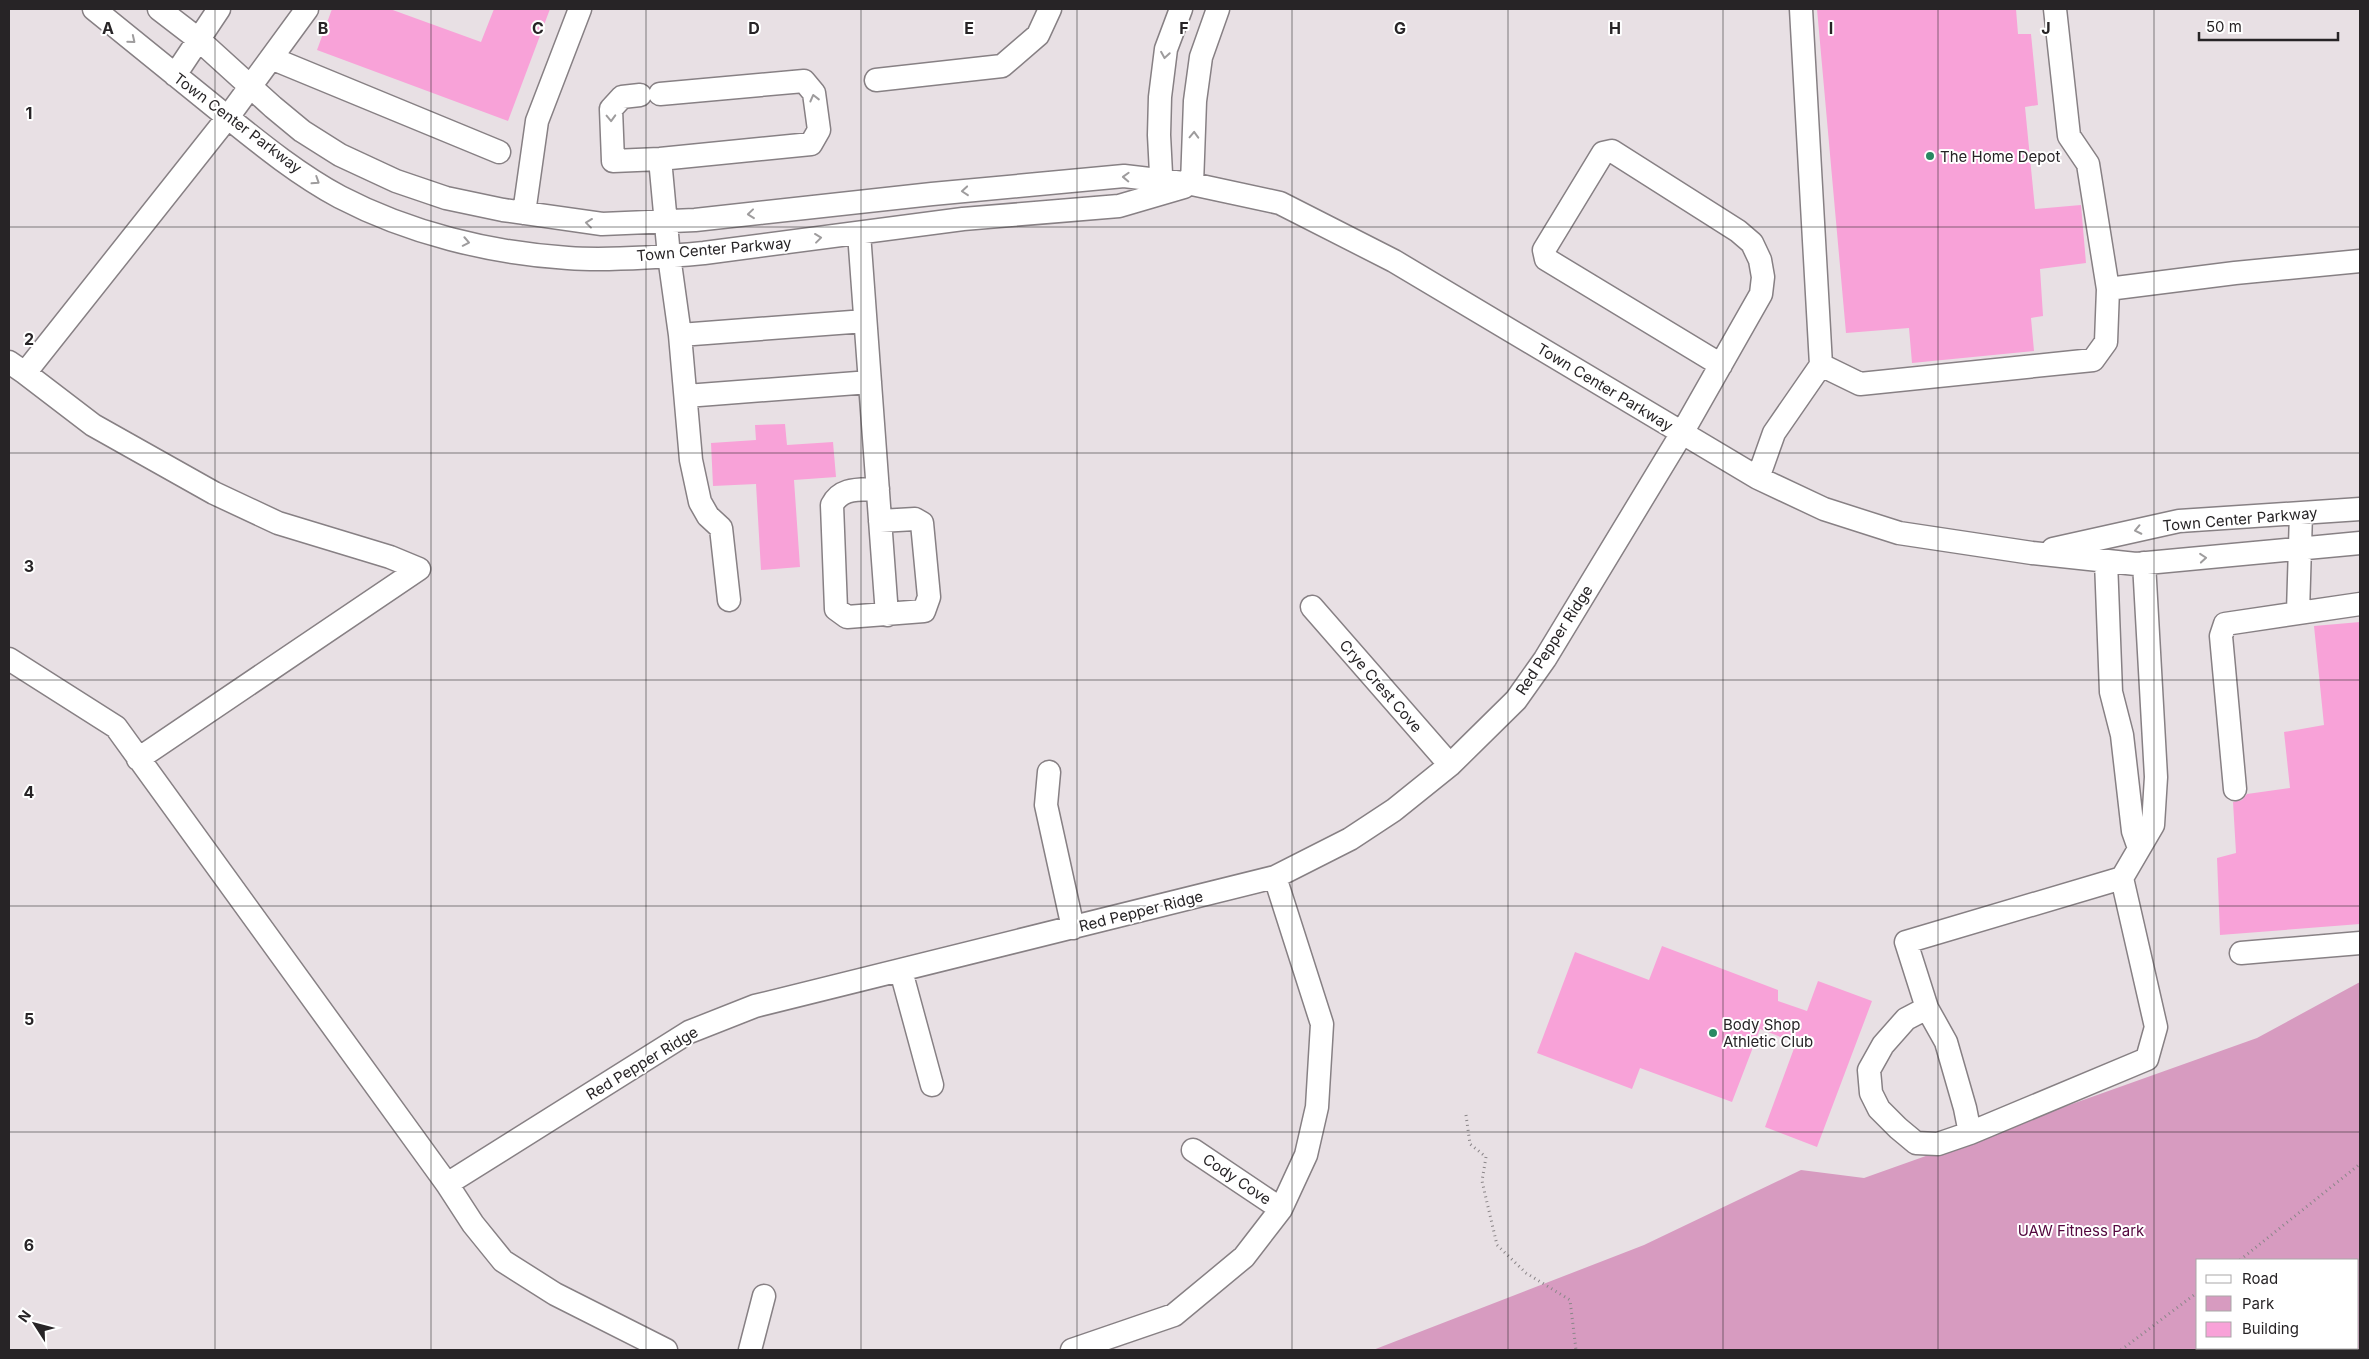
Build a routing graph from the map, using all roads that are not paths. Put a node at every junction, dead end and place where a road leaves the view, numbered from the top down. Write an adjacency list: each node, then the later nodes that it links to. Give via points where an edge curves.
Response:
1 (94, 9): 13 (street, Town Center Parkway, one-way to 13)
2 (159, 9): 11 (street, Town Center Parkway)
3 (219, 9): 11 (street)
4 (307, 9): 12 (street)
5 (580, 9): 21 (street, via 537,121)
6 (1050, 9): 14 (street, via 1038,35 1002,66)
7 (1181, 9): 20 (street, one-way to 20, via 1166,49 1160,97 1158,135)
8 (1218, 9): 19 (street, one-way to 8, via 1197,83 1201,57)
9 (1801, 9): 30 (street)
10 (2055, 9): 26 (street, via 2069,136 2088,164)
11 (198, 39): 13 (street); 15 (street, Town Center Parkway)
12 (271, 58): 15 (street); 17 (street)
13 (175, 75): 16 (street, Town Center Parkway)
14 (876, 80)
15 (250, 87): 16 (street); 21 (street, Town Center Parkway, via 302,130 340,155 396,182 446,198)
16 (228, 117): 24 (street, Town Center Parkway, one-way to 24, via 278,157 340,196 404,225 481,245 569,258); 31 (street, via 69,314)
17 (499, 152)
18 (660, 159): 18 (street, one-way to 18, via 811,144 819,130 814,93 804,81 622,97 611,109 612,161); 22 (street)
19 (1192, 184): 20 (street, Town Center Parkway); 34 (street, Town Center Parkway, via 1280,203 1394,260)
20 (1162, 187): 22 (street, Town Center Parkway, one-way to 22, via 1124,176); 23 (street, Town Center Parkway, via 1119,206 963,219)
21 (524, 214): 22 (street, Town Center Parkway, one-way to 21, via 602,224)
22 (666, 222): 24 (street)
23 (859, 233): 24 (street, Town Center Parkway, one-way to 23); 27 (street)
24 (668, 256): 28 (street)
25 (2360, 261): 26 (street)
26 (2108, 289): 30 (street, via 2106,342 2093,360 1860,384)
27 (866, 321): 28 (street); 32 (street)
28 (680, 335): 33 (street)
29 (1721, 365): 29 (street, Red Pepper Ridge, via 1761,294 1763,277 1752,243 1612,151 1603,153 1544,250 1546,259); 34 (street, Red Pepper Ridge)
30 (1821, 365): 35 (street, via 1774,433)
31 (17, 367): 51 (street, via 93,424 214,493 278,523 419,569)
32 (870, 382): 33 (street); 36 (street)
33 (686, 396): 45 (street, via 691,460 700,502 708,516 721,528)
34 (1682, 433): 35 (street, Town Center Parkway); 52 (street, Red Pepper Ridge, via 1545,659 1516,700)
35 (1758, 478): 42 (street, Town Center Parkway, via 1824,509 1899,533)
36 (878, 489): 39 (street); 49 (street, via 844,492 836,496 832,505 835,600 836,609 847,617)
37 (2360, 508): 38 (street, Town Center Parkway)
38 (2301, 513): 41 (street); 42 (street, Town Center Parkway, one-way to 42, via 2179,521)
39 (880, 521): 49 (street); 49 (street, via 915,519 922,523 930,597 924,611)
40 (2360, 543): 41 (street, Town Center Parkway)
41 (2302, 549): 44 (street, Town Center Parkway, one-way to 41); 48 (street)
42 (2032, 553): 43 (street, Town Center Parkway)
43 (2106, 561): 44 (street, Town Center Parkway); 55 (street, via 2111,692 2122,735 2133,831)
44 (2144, 563): 55 (street, via 2156,777 2153,825)
45 (729, 600)
46 (2360, 604): 48 (street)
47 (1312, 607): 52 (street, Crye Crest Cove)
48 (2298, 612): 54 (street, via 2225,624 2221,636)
49 (887, 615)
50 (9, 658): 51 (street, via 116,727)
51 (138, 759): 66 (street)
52 (1450, 765): 56 (street, Red Pepper Ridge, via 1350,840)
53 (1049, 772): 58 (street, via 1046,805)
54 (2235, 789)
55 (2139, 848): 57 (street)
56 (1275, 878): 58 (street, Red Pepper Ridge); 67 (street, via 1322,1024 1317,1107 1306,1155)
57 (2122, 878): 62 (street, via 1906,942); 64 (street, via 2156,1027 2147,1059)
58 (1073, 928): 61 (street, Red Pepper Ridge)
59 (2360, 943): 60 (street)
60 (2240, 953)
61 (901, 971): 63 (street); 66 (street, Red Pepper Ridge, via 755,1006 689,1032)
62 (1927, 1008): 64 (street, via 1946,1042); 64 (street, via 1906,1019 1883,1045 1869,1070 1871,1093 1879,1109 1916,1143 1938,1144)
63 (932, 1085)
64 (1970, 1133)
65 (1193, 1150): 67 (street, Cody Cove)
66 (447, 1184): 69 (street, via 473,1224 503,1260 555,1294)
67 (1281, 1209): 71 (street, via 1244,1258 1174,1315)
68 (764, 1296): 70 (street)
69 (666, 1350)
70 (750, 1350)
71 (1072, 1350)

